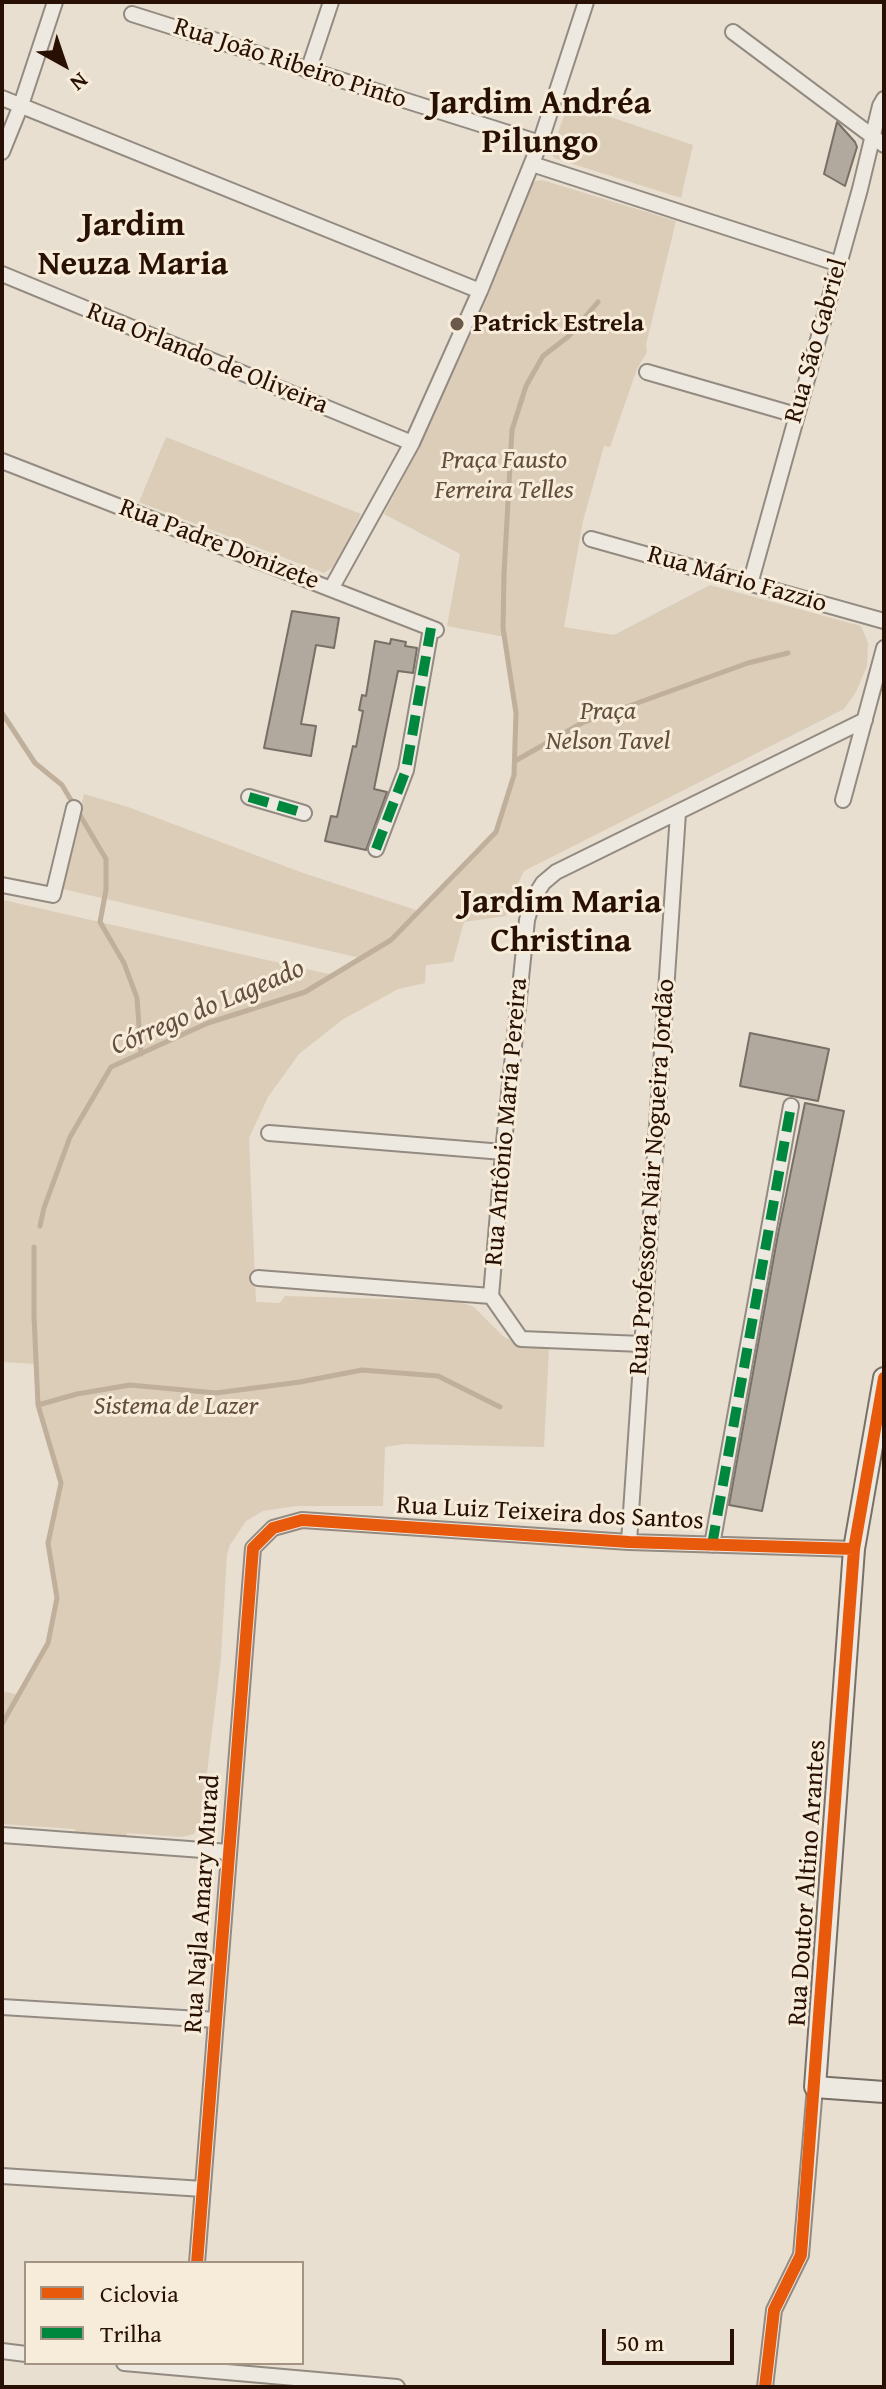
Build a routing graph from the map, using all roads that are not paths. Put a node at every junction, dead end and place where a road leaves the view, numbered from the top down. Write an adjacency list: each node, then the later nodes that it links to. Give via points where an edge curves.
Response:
1 (55, 2): 9 (street)
2 (331, 2): 6 (street)
3 (586, 2): 11 (street)
4 (132, 14): 6 (street, Rua João Ribeiro Pinto)
5 (733, 32): 10 (street)
6 (308, 71): 11 (street, Rua João Ribeiro Pinto)
7 (2, 98): 9 (street)
8 (884, 99): 10 (street, Rua São Gabriel)
9 (21, 105): 13 (street); 17 (street)
10 (872, 135): 12 (street); 15 (street, Rua São Gabriel)
11 (540, 143): 14 (street)
12 (884, 145)
13 (2, 152)
14 (532, 164): 15 (street); 17 (street)
15 (839, 264): 19 (street, Rua São Gabriel)
16 (2, 274): 20 (street, Rua Orlando de Oliveira)
17 (480, 291): 20 (street)
18 (647, 372): 19 (street)
19 (796, 415): 23 (street, Rua São Gabriel)
20 (412, 443): 24 (street)
21 (2, 461): 24 (street, Rua Padre Donizete)
22 (591, 539): 23 (street, Rua Mário Fazzio)
23 (750, 584): 25 (street, Rua Mário Fazzio)
24 (331, 589): 33 (street, Rua Padre Donizete, via 433,629 406,770)
25 (884, 621)
26 (884, 648): 27 (street)
27 (865, 720): 29 (street); 32 (street, Rua Antônio Maria Pereira)
28 (249, 797): 31 (street)
29 (843, 800)
30 (74, 808): 34 (street, via 53,895)
31 (304, 813)
32 (678, 813): 37 (street, Rua Antônio Maria Pereira, via 556,872 533,899); 40 (street, Rua Professora Nair Nogueira Jordão)
33 (376, 849)
34 (2, 885)
35 (791, 1106): 43 (street)
36 (269, 1133): 37 (street)
37 (503, 1152): 39 (street, Rua Antônio Maria Pereira)
38 (258, 1278): 39 (street)
39 (491, 1296): 40 (street, via 521,1339)
40 (642, 1344): 42 (street, Rua Professora Nair Nogueira Jordão)
41 (884, 1378): 45 (street, Rua Doutor Altino Arantes)
42 (629, 1542): 43 (street, Rua Luiz Teixeira dos Santos); 44 (street, Rua Luiz Teixeira dos Santos, via 302,1520 273,1528)
43 (712, 1545): 45 (street, Rua Luiz Teixeira dos Santos)
44 (253, 1548): 47 (street, Rua Najla Amary Murad)
45 (854, 1549): 50 (street, Rua Doutor Altino Arantes)
46 (2, 1835): 47 (street)
47 (229, 1852): 49 (street, Rua Najla Amary Murad)
48 (2, 2007): 49 (street)
49 (216, 2020): 53 (street, Rua Najla Amary Murad)
50 (815, 2087): 51 (street); 61 (street, Rua Doutor Altino Arantes, via 801,2255 774,2310)
51 (884, 2092)
52 (2, 2176): 53 (street)
53 (203, 2189): 54 (street, Rua Najla Amary Murad)
54 (197, 2261)
55 (2, 2351): 56 (street)
56 (24, 2354)
57 (169, 2365): 58 (street)
58 (192, 2366): 59 (street); 60 (street)
59 (195, 2387)
60 (397, 2387)
61 (765, 2387)

